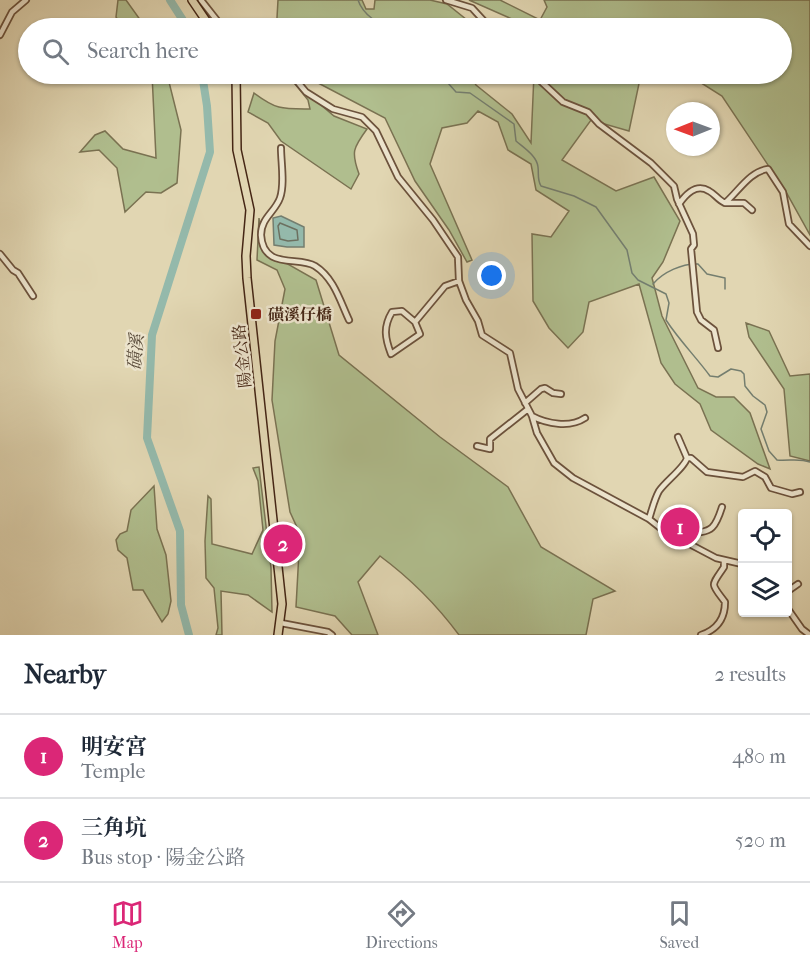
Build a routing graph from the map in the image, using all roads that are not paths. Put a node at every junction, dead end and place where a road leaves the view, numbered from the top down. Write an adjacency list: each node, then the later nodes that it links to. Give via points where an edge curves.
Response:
1 (26, 0): 8 (street, via 12,12)
2 (192, 0): 5 (main road)
3 (201, 0): 6 (street)
4 (446, 0): 7 (street, via 472,8)
5 (204, 18)
6 (215, 18)
7 (481, 18)
8 (0, 35)
9 (236, 84): 39 (main road, 陽金公路, via 237,150 250,210 247,278)
10 (298, 84): 18 (street, via 320,102 362,117 370,124 398,177 458,257)
11 (544, 84): 14 (street, via 563,102 588,112 651,163 674,186)
12 (280, 148): 20 (street, via 282,189 262,226 263,243 273,256 315,266 332,283)
13 (725, 203): 14 (street, via 700,188 687,193); 15 (street, via 744,203); 16 (street, via 752,176 768,169 783,192 789,225)
14 (679, 204): 22 (street, via 695,240 691,249 698,317 714,330)
15 (752, 210)
16 (810, 246)
17 (0, 254): 19 (street)
18 (459, 281): 21 (street, via 445,286); 24 (street, via 482,336 510,353 518,389)
19 (33, 296)
20 (349, 320)
21 (414, 322): 21 (street, via 420,334 391,354 384,336 392,312 402,311)
22 (718, 348)
23 (561, 394): 24 (street, via 541,389)
24 (527, 406): 25 (street); 28 (street, via 490,439 490,449)
25 (531, 416): 26 (street, via 561,425); 32 (street, via 554,463 573,478)
26 (585, 418)
27 (678, 437): 29 (street)
28 (477, 446)
29 (687, 458): 30 (street, via 707,472 743,477 755,471 765,477 771,488 792,494); 32 (street, via 659,491)
30 (800, 492)
31 (722, 507): 33 (street, via 715,526)
32 (649, 519): 33 (street)
33 (682, 538): 34 (street)
34 (724, 561): 35 (street); 42 (street, via 713,583 725,609 716,627)
35 (738, 563)
36 (798, 584): 37 (street)
37 (792, 588)
38 (792, 615): 43 (street)
39 (281, 624): 40 (main road, 陽金公路); 41 (street)
40 (278, 635)
41 (332, 635)
42 (701, 635)
43 (810, 635)

